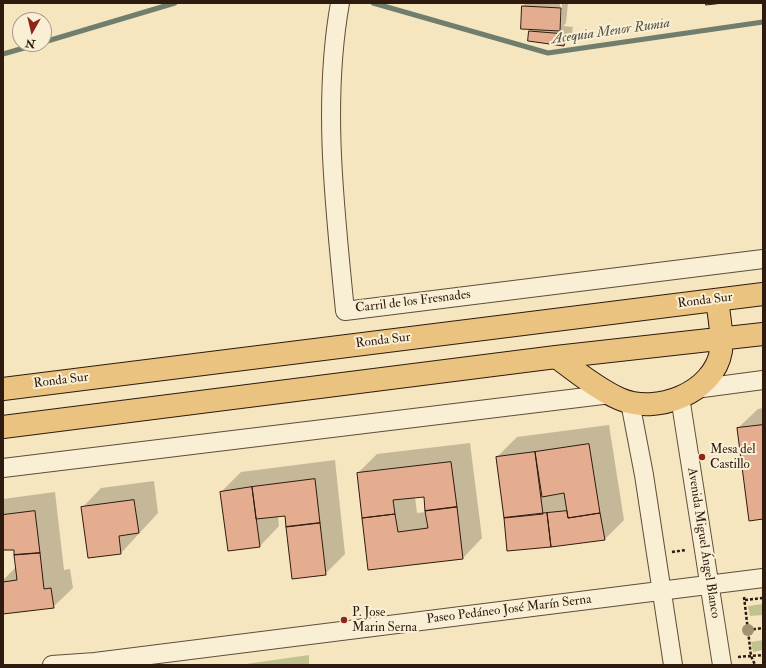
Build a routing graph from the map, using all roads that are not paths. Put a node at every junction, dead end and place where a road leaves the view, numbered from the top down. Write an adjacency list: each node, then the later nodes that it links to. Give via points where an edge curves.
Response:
1 (340, 3): 2 (street, Carril de los Fresnades, via 334,37 331,130 345,311)
2 (763, 259)
3 (763, 294): 4 (main road, Ronda Sur)
4 (717, 300): 6 (main road); 9 (main road, Ronda Sur)
5 (763, 334): 6 (main road)
6 (722, 339): 7 (main road); 10 (main road, via 716,365 708,377)
7 (556, 357): 11 (main road); 12 (main road)
8 (763, 380): 10 (street)
9 (3, 389)
10 (688, 393): 11 (main road, via 655,404); 15 (street, Avenida Miguel Ángel Blanco, via 703,548)
11 (621, 398): 13 (street); 16 (street, via 656,553)
12 (3, 427)
13 (3, 468)
14 (763, 578): 15 (street, Paseo Pedáneo José Marín Serna)
15 (709, 584): 16 (street, Paseo Pedáneo José Marín Serna); 17 (street, Avenida Miguel Ángel Blanco)
16 (662, 591): 18 (street, Paseo Pedáneo José Marín Serna); 20 (street)
17 (729, 660)
18 (93, 664): 19 (street, Paseo Pedáneo José Marín Serna)
19 (52, 665)
20 (673, 665)

